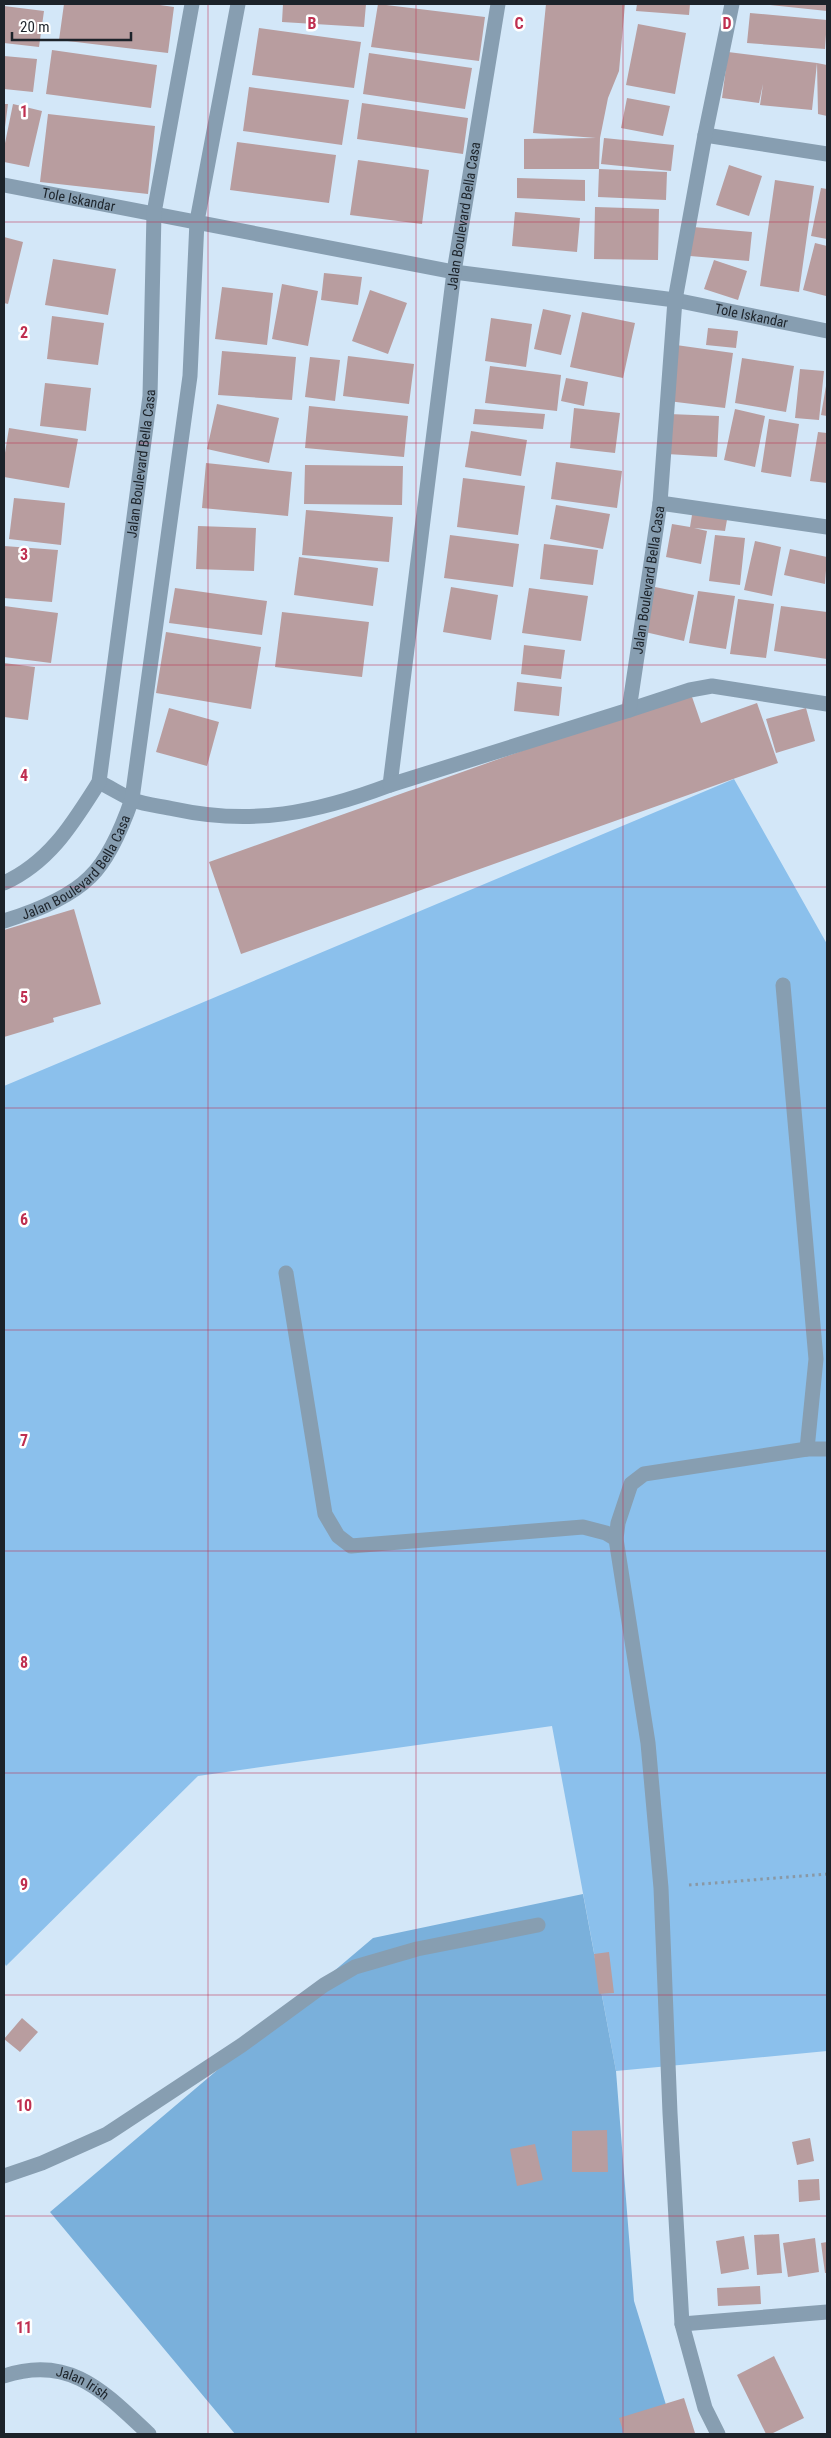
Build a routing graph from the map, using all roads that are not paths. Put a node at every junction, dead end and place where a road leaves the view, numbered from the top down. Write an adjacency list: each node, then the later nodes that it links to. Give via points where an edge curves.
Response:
1 (192, 4): 8 (street, Jalan Boulevard Bella Casa)
2 (238, 4): 9 (street, Jalan Boulevard Bella Casa)
3 (498, 4): 10 (street, Jalan Boulevard Bella Casa)
4 (732, 4): 5 (street, Jalan Boulevard Bella Casa)
5 (705, 135): 6 (street); 11 (street, Jalan Boulevard Bella Casa)
6 (827, 154)
7 (4, 185): 8 (street, Tole Iskandar)
8 (154, 213): 9 (street, Tole Iskandar); 17 (street, Jalan Boulevard Bella Casa, via 150,396)
9 (197, 221): 10 (street, Tole Iskandar); 19 (street, Jalan Boulevard Bella Casa, via 190,376)
10 (454, 272): 11 (street, Tole Iskandar); 18 (street, Jalan Boulevard Bella Casa)
11 (675, 300): 12 (street, Tole Iskandar); 13 (street, Jalan Boulevard Bella Casa)
12 (827, 331)
13 (660, 503): 14 (street); 16 (street, Jalan Boulevard Bella Casa)
14 (827, 527)
15 (827, 704): 16 (street, Jalan Boulevard Bella Casa, via 712,686 681,692)
16 (629, 710): 18 (street, Jalan Boulevard Bella Casa)
17 (100, 782): 19 (street); 20 (street, Jalan Boulevard Bella Casa, via 53,850)
18 (390, 785): 19 (street, Jalan Boulevard Bella Casa, via 349,801 314,809 240,818 208,816)
19 (132, 799): 21 (street, Jalan Boulevard Bella Casa, via 122,826 91,876 58,898)
20 (4, 883)
21 (4, 921)
22 (784, 985): 24 (street, via 816,1359)
23 (286, 1273): 26 (street, via 326,1514 338,1536 351,1546 583,1527)
24 (808, 1449): 25 (street); 26 (street, via 644,1474 631,1484)
25 (827, 1449)
26 (616, 1539): 30 (street, via 648,1743 661,1888)
27 (538, 1925): 28 (street, via 417,1949 355,1967 107,2134 42,2164)
28 (4, 2176)
29 (827, 2312): 30 (street)
30 (682, 2324): 33 (street, via 706,2408)
31 (4, 2376): 32 (street, Jalan Irish, via 21,2370 54,2369 79,2376)
32 (149, 2434)
33 (718, 2434)

